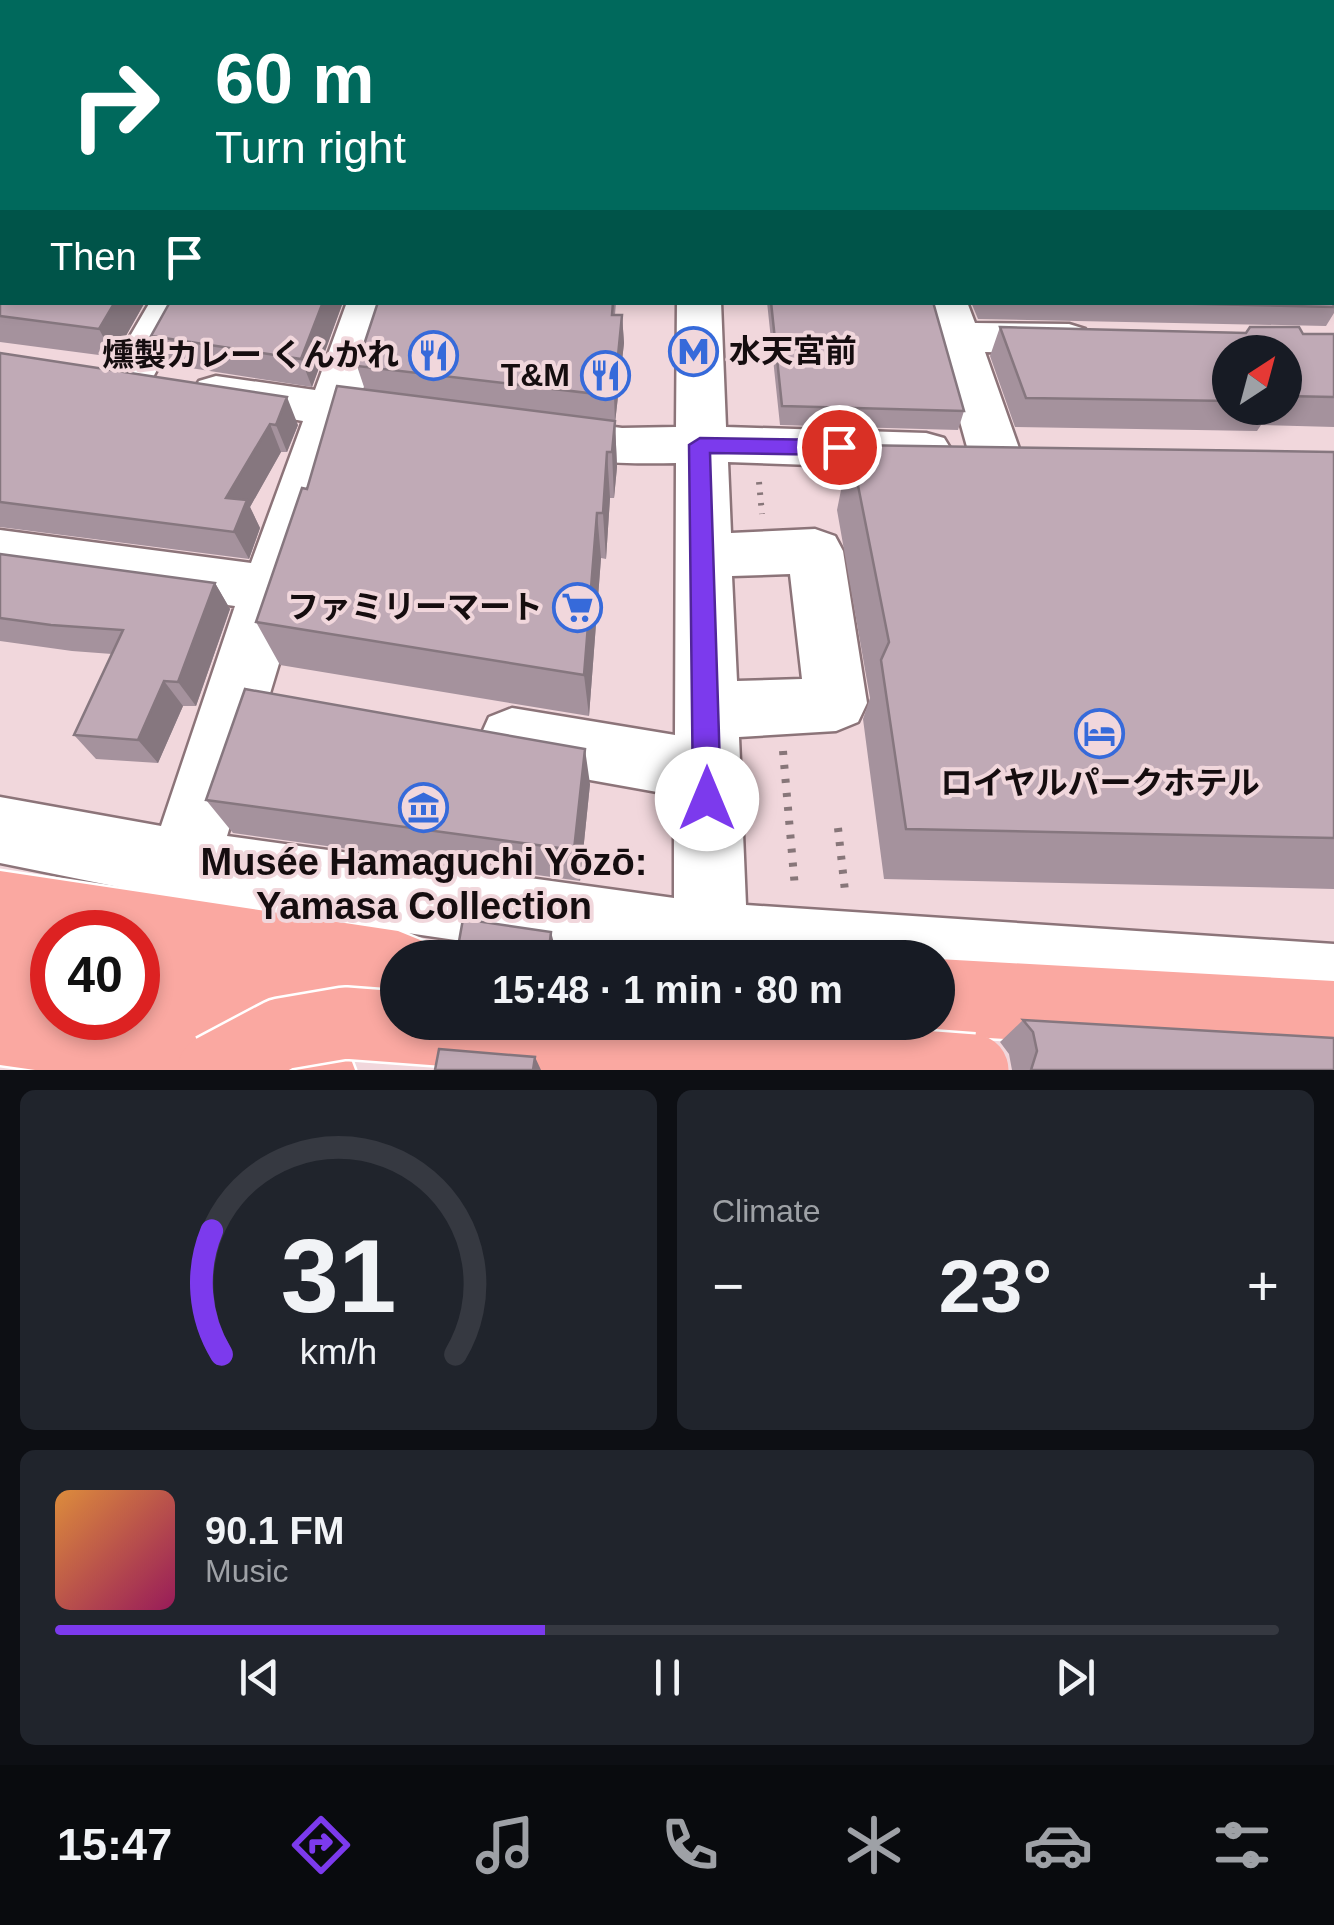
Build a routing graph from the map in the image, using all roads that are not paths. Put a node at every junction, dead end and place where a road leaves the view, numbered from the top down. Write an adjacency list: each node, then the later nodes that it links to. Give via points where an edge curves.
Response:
1 (170, 305): 6 (street, via 111,376)
2 (368, 305): 6 (street)
3 (699, 305): 9 (street)
4 (952, 320): 5 (street); 9 (street, via 1015,454)
5 (1116, 340)
6 (332, 410): 7 (street); 12 (street)
7 (448, 424)
8 (506, 432): 9 (street, via 622,446)
9 (700, 445): 11 (street)
10 (0, 552): 12 (street)
11 (703, 556): 14 (street); 14 (street, via 814,551 836,703 779,709)
12 (270, 588): 16 (street, via 268,694)
13 (454, 726): 14 (street)
14 (707, 740): 19 (street)
15 (0, 830): 16 (street)
16 (183, 865): 18 (street)
17 (0, 907): 29 (highway)
18 (660, 940)
19 (711, 940)
20 (955, 961): 25 (street)
21 (0, 962): 22 (highway)
22 (30, 965)
23 (0, 970): 26 (highway)
24 (160, 981): 29 (highway)
25 (1334, 982)
26 (30, 991)
27 (955, 997): 30 (highway)
28 (0, 1018): 36 (highway)
29 (347, 1019): 31 (highway, bridge); 38 (highway, bridge, via 281,1034); 41 (highway, bridge)
30 (1334, 1020)
31 (0, 1026)
32 (95, 1040): 37 (highway)
33 (710, 1040): 39 (street)
34 (834, 1040): 42 (highway)
35 (885, 1040): 40 (street, via 876,1054)
36 (78, 1070)
37 (131, 1070)
38 (213, 1070)
39 (710, 1070)
40 (878, 1070)
41 (974, 1070)
42 (1016, 1070)

